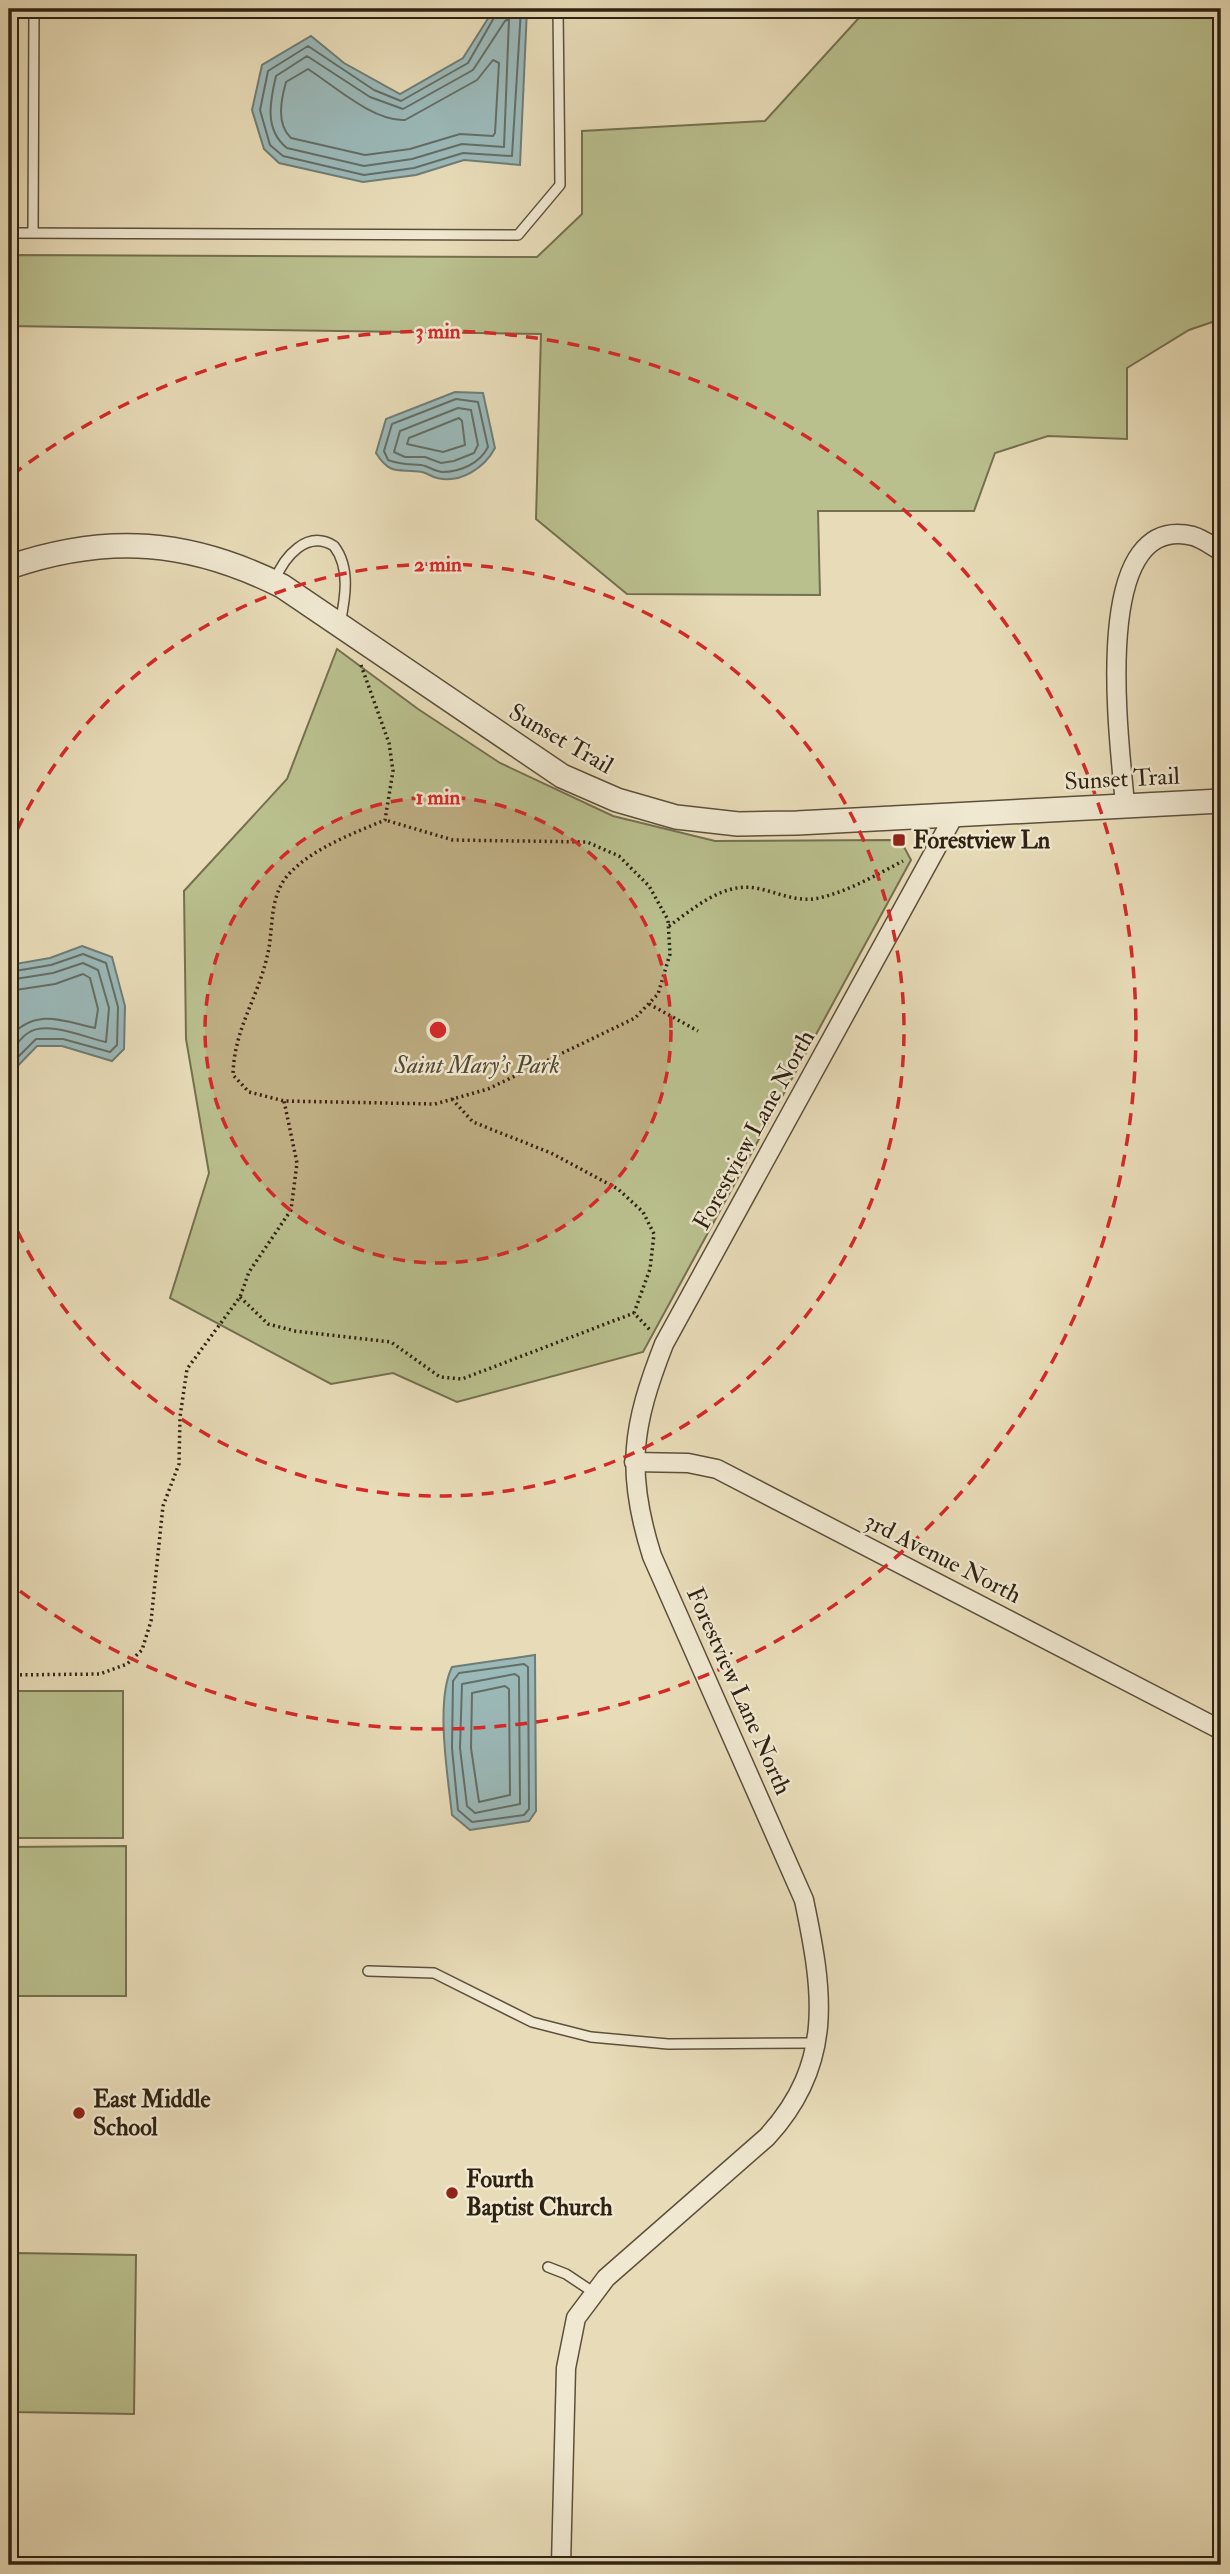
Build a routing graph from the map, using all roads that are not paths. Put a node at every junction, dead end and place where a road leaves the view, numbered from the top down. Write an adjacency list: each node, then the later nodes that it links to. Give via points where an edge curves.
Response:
1 (34, 9): 4 (lane)
2 (558, 9): 4 (lane, via 560,185 518,235)
3 (9, 233): 4 (lane)
4 (33, 233)
5 (1221, 551): 10 (street, via 1193,537 1174,535 1148,546 1130,569 1119,609 1116,650)
6 (9, 567): 7 (street, Sunset Trail, via 79,550 140,544 207,555)
7 (274, 582): 8 (street, Sunset Trail); 8 (lane, via 302,545 319,540 334,546 344,569)
8 (340, 626): 11 (street, Sunset Trail, via 562,776 617,800 676,817 738,824)
9 (1221, 801): 10 (street, Sunset Trail)
10 (1125, 805): 11 (street, Sunset Trail)
11 (955, 814): 12 (street, Forestview Lane North, via 664,1344 645,1394)
12 (634, 1462): 13 (street, 3rd Avenue North, via 688,1463 717,1469); 15 (street, Forestview Lane North, via 639,1516 652,1556 804,1900 814,1951)
13 (1221, 1730)
14 (368, 1971): 15 (lane, via 434,1973 532,2022 591,2037 668,2044)
15 (818, 2043): 17 (street, Forestview Lane North, via 806,2084 790,2112)
16 (548, 2267): 17 (lane)
17 (593, 2292): 18 (street, Forestview Lane North, via 576,2318 566,2368)
18 (561, 2565)

